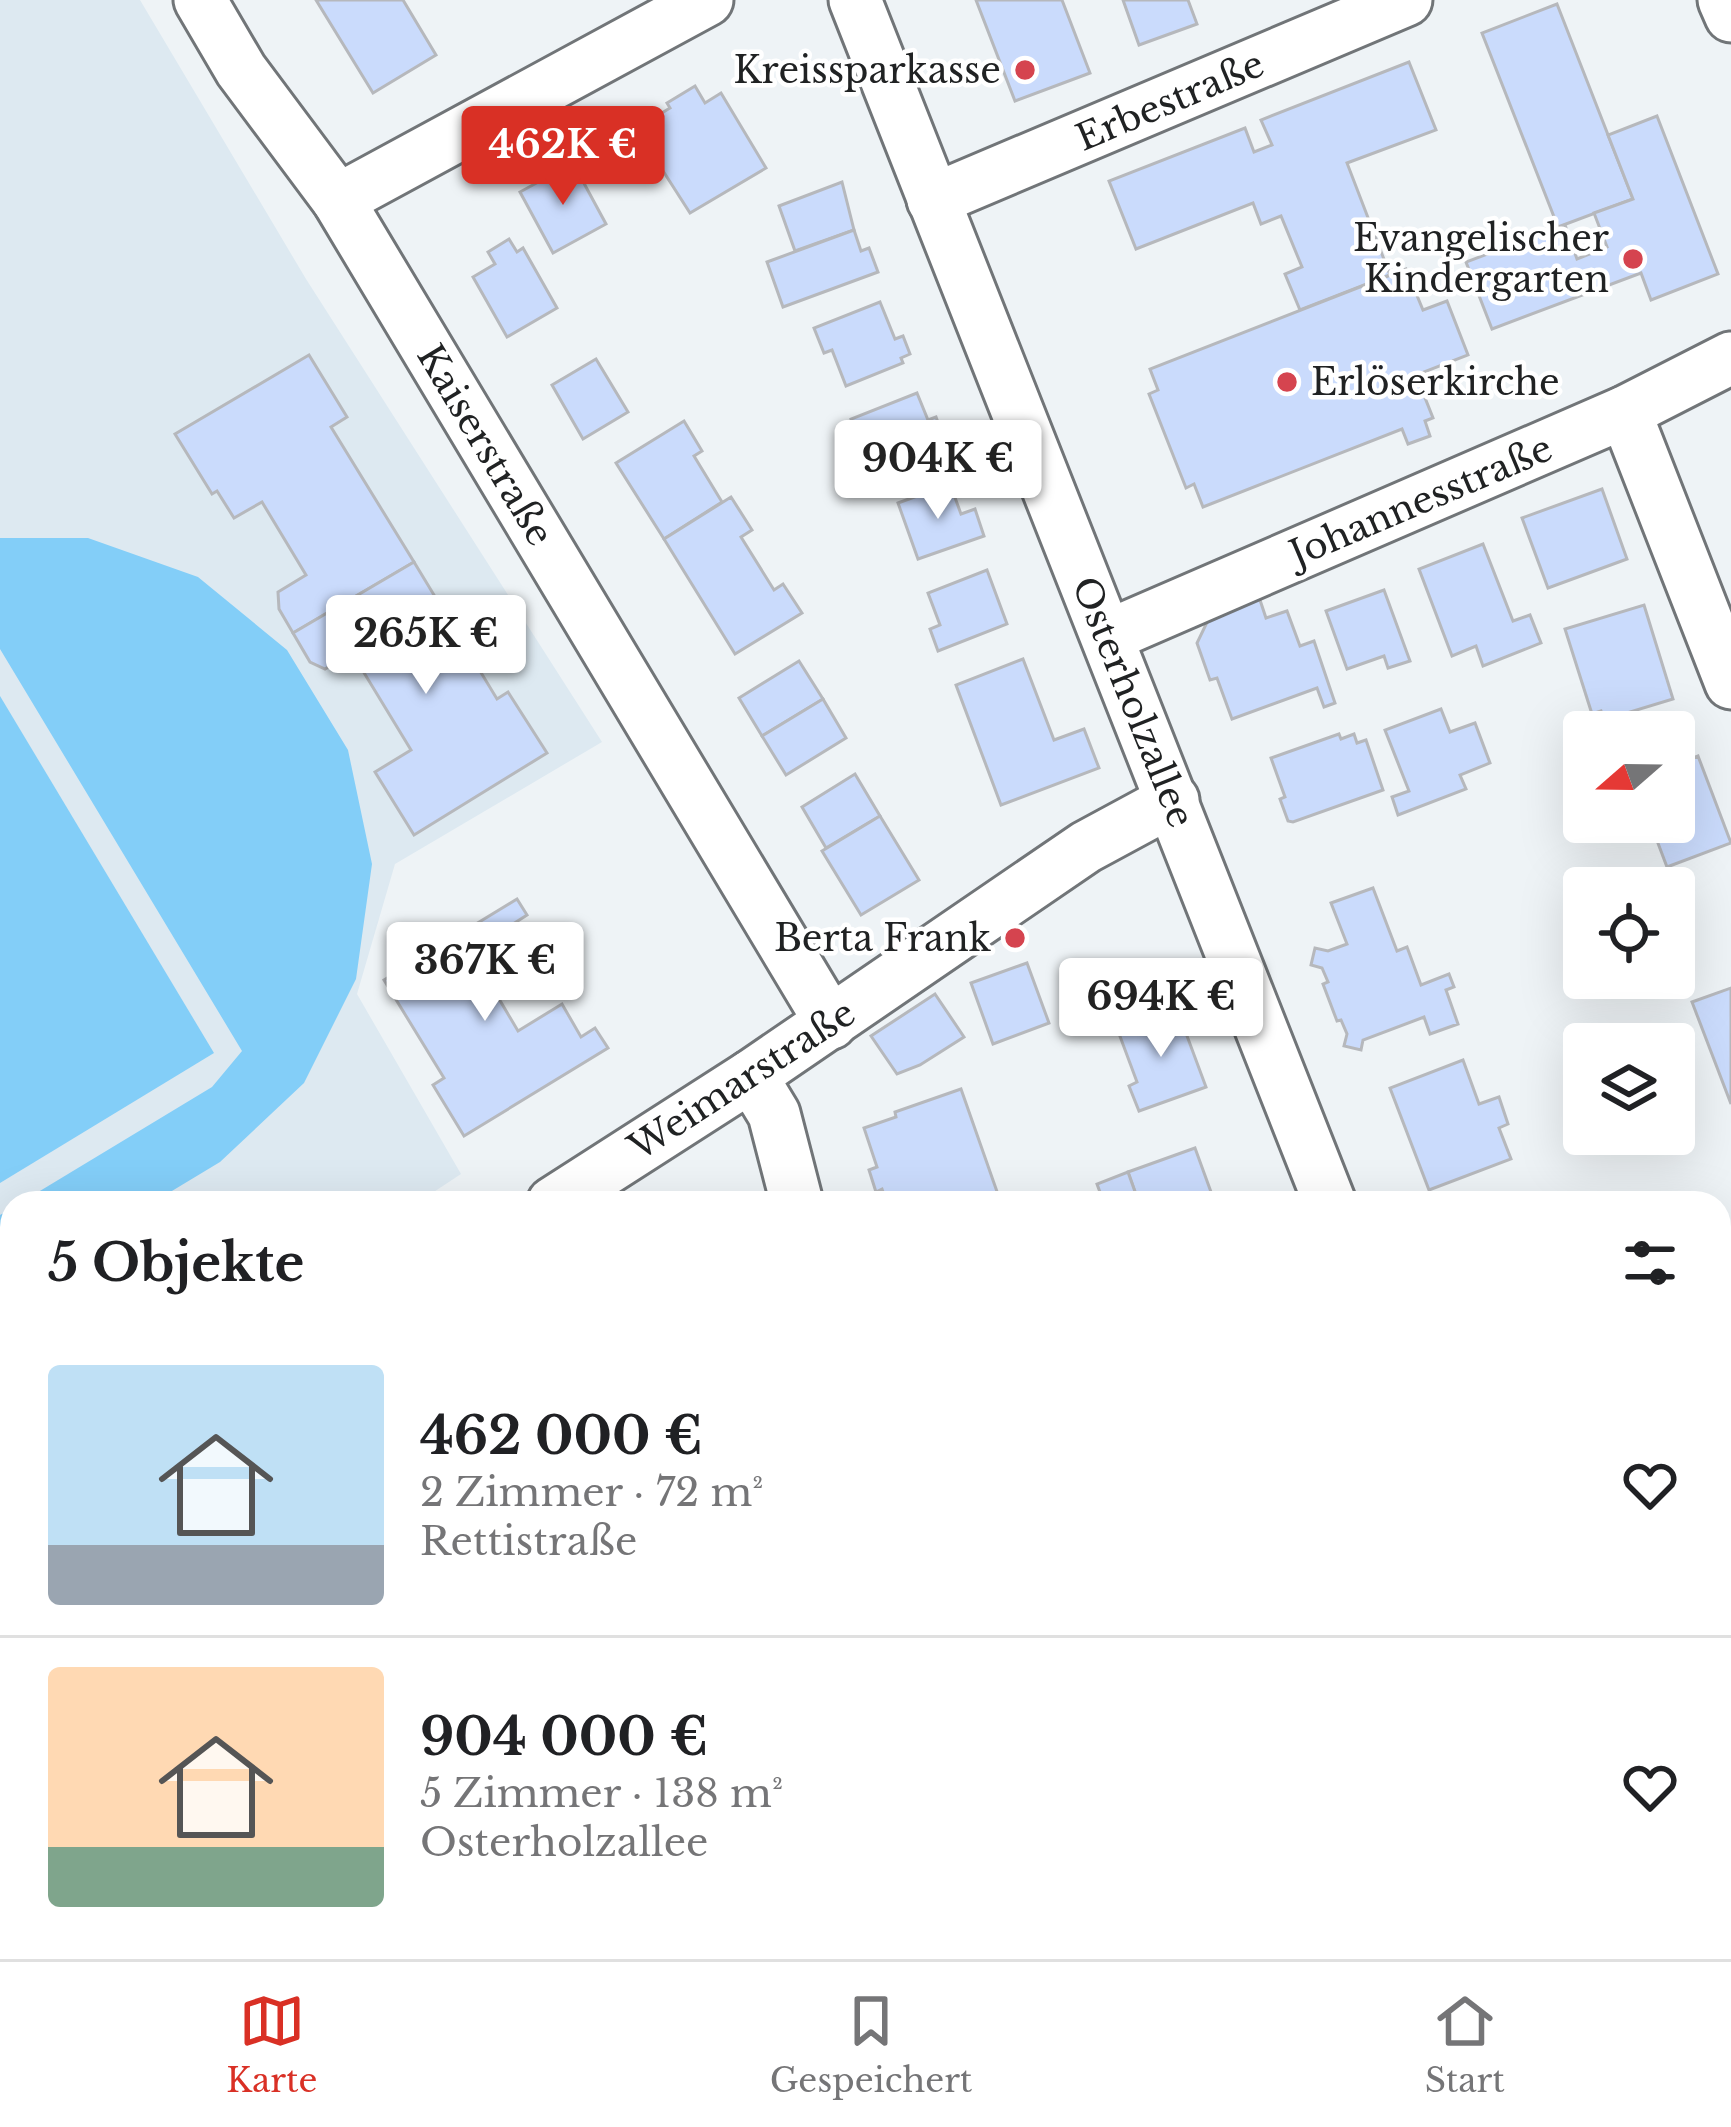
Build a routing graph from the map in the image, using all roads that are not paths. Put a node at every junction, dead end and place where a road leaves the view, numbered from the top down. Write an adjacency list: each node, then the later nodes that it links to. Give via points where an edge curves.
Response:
1 (200, 0): 7 (street, Kaiserstraße, via 241,70)
2 (707, 0): 7 (street)
3 (855, 0): 8 (street, Osterholzallee)
4 (1406, 0): 8 (street, Erbestraße)
5 (1724, 0): 6 (street)
6 (1731, 16)
7 (338, 200): 14 (street, Kaiserstraße)
8 (933, 200): 11 (street, Osterholzallee)
9 (1731, 358): 10 (street, Johannesstraße)
10 (1625, 412): 11 (street, Johannesstraße); 12 (street)
11 (1108, 636): 13 (street, Osterholzallee)
12 (1731, 683)
13 (1173, 800): 14 (street, Weimarstraße, via 1087,847); 18 (street, Osterholzallee)
14 (831, 1023): 15 (street, Weimarstraße)
15 (752, 1076): 16 (street, Weimarstraße); 17 (street, via 774,1114)
16 (572, 1191)
17 (794, 1191)
18 (1325, 1191)

